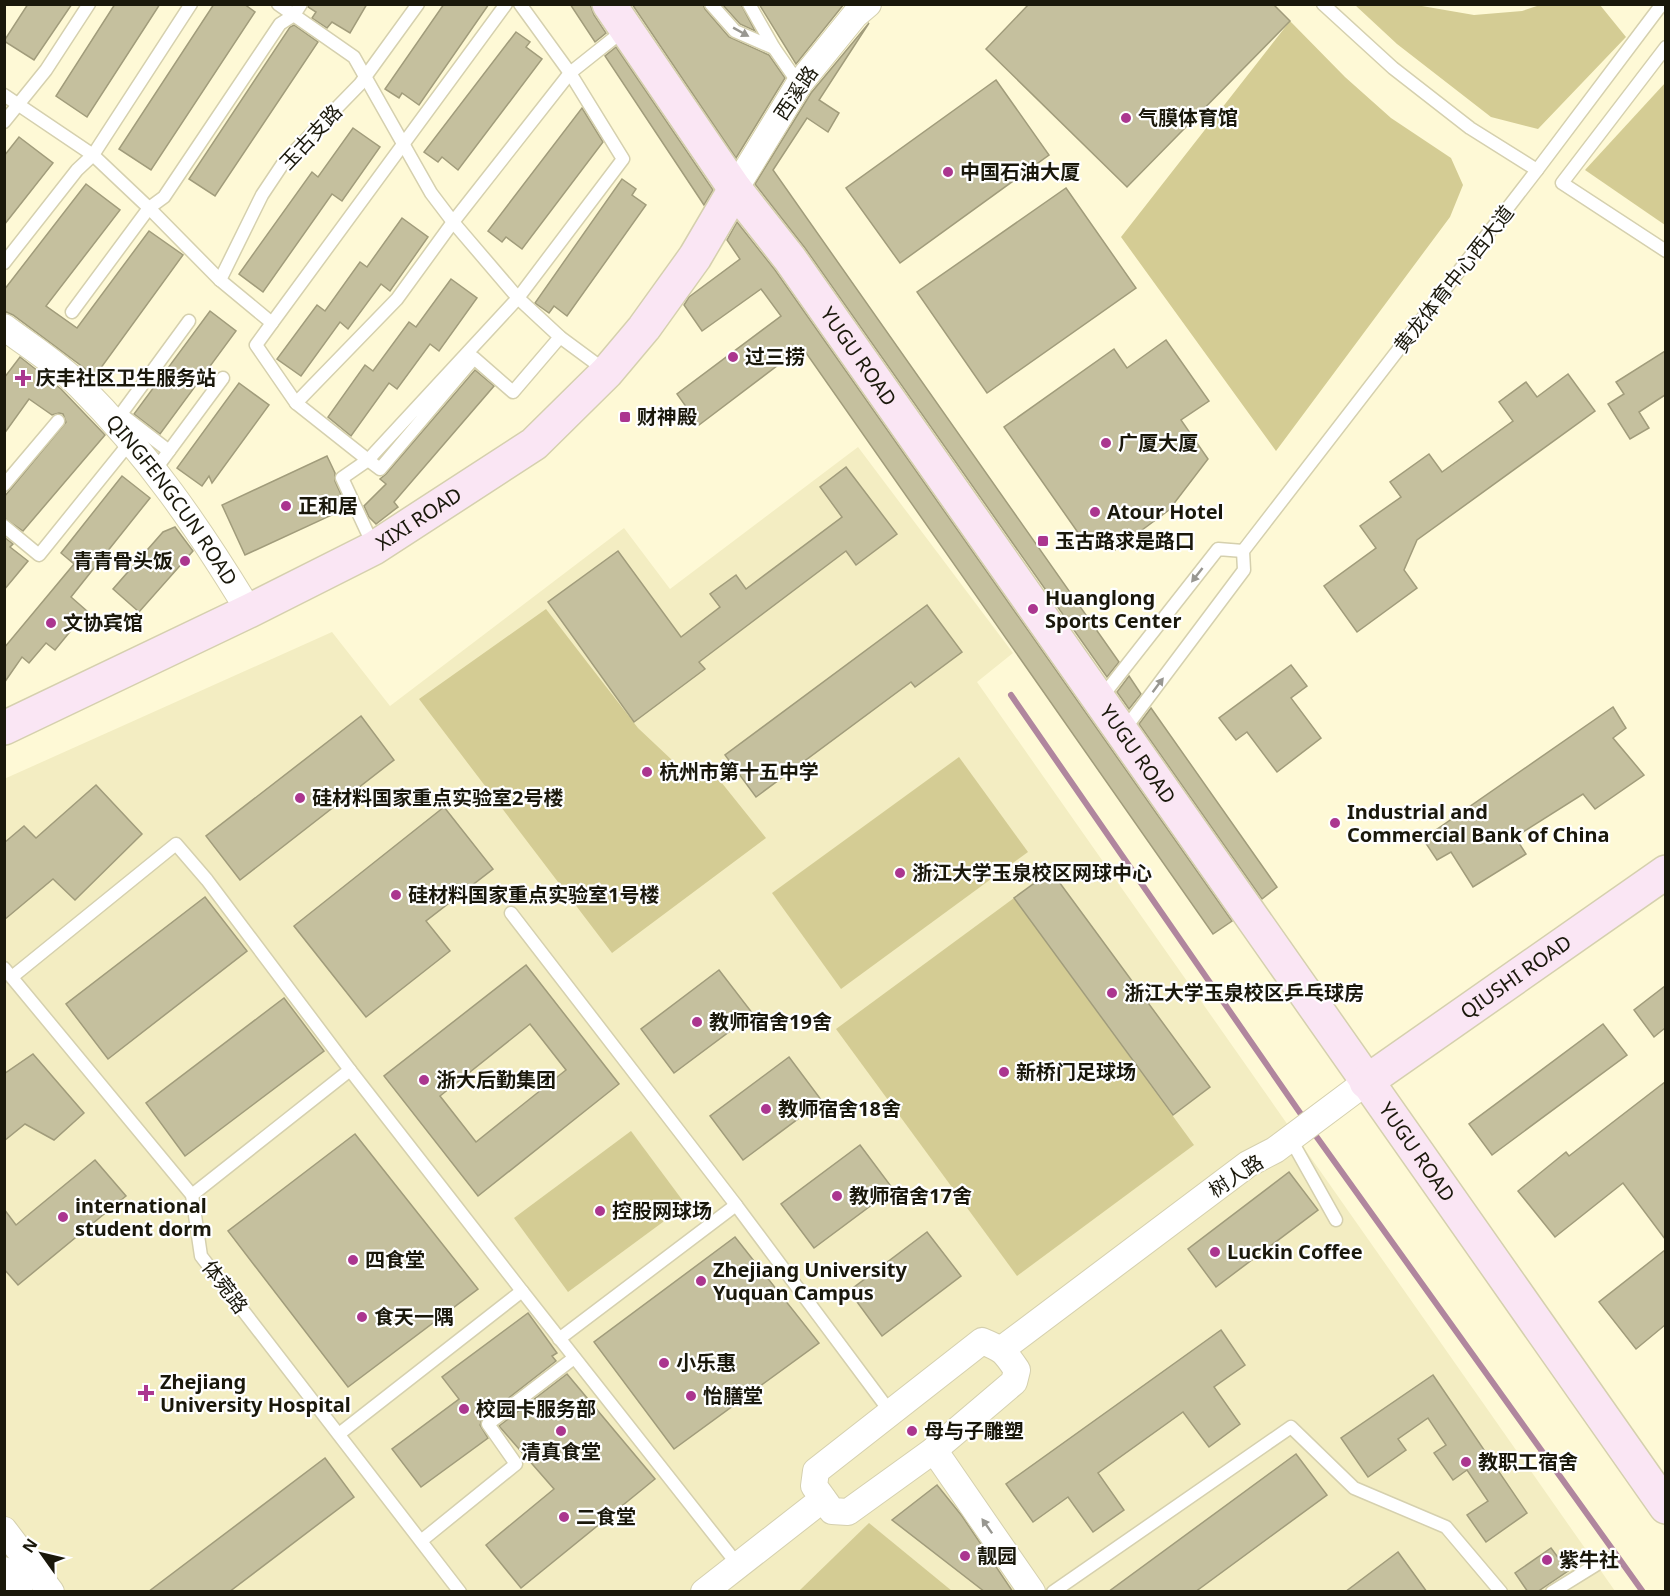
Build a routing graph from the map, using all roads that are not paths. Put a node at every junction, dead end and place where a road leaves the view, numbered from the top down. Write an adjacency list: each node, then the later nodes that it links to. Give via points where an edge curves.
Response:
1 (89, 4): 20 (lane, via 46,70)
2 (191, 4): 23 (lane)
3 (278, 4): 12 (lane)
4 (418, 4): 17 (lane, 玉古支路)
5 (506, 4): 22 (lane)
6 (520, 4): 16 (lane)
7 (711, 4): 15 (lane, one-way to 15, via 735,31)
8 (749, 4): 15 (lane)
9 (868, 4): 18 (street, 西溪路)
10 (1323, 4): 24 (lane, via 1393,68 1470,128)
11 (1662, 4): 24 (lane, 黄龙体育中心西大道)
12 (298, 10): 17 (lane, via 354,57); 26 (lane, via 280,24 164,197)
13 (617, 17): 16 (lane); 25 (main road, YUGU ROAD)
14 (1665, 47): 28 (lane, via 1562,183)
15 (774, 48): 18 (lane)
16 (570, 73): 27 (lane); 31 (lane, via 623,159)
17 (366, 75): 22 (lane); 30 (lane, 玉古支路, via 285,162 262,195)
18 (799, 84): 25 (street, 西溪路)
19 (4, 95): 20 (lane)
20 (18, 104): 21 (lane); 23 (lane)
21 (4, 122)
22 (404, 144): 27 (lane, via 431,193); 34 (lane)
23 (93, 155): 26 (lane); 29 (lane)
24 (1537, 170): 47 (lane, 黄龙体育中心西大道)
25 (735, 189): 37 (main road, XIXI ROAD, via 695,257); 49 (main road, YUGU ROAD, via 790,259)
26 (149, 208): 30 (lane); 32 (lane)
27 (453, 222): 31 (lane); 39 (lane, via 397,299)
28 (1665, 251)
29 (4, 262)
30 (220, 280): 34 (lane)
31 (518, 298): 36 (lane); 43 (lane)
32 (72, 312)
33 (189, 321): 42 (lane, via 121,414)
34 (272, 322): 39 (lane, via 256,345)
35 (4, 327): 41 (street, QINGFENGCUN ROAD, via 78,384)
36 (560, 337): 37 (lane); 43 (lane, via 513,392 474,358 381,469)
37 (607, 372): 46 (main road, XIXI ROAD, via 534,444)
38 (223, 378): 42 (lane)
39 (296, 403): 43 (lane)
40 (58, 421): 44 (lane)
41 (131, 441): 42 (street, QINGFENGCUN ROAD); 45 (lane, via 39,555)
42 (162, 460): 48 (street, QINGFENGCUN ROAD)
43 (368, 460): 46 (lane, via 342,478)
44 (4, 484)
45 (4, 526)
46 (374, 548): 48 (main road, XIXI ROAD)
47 (1243, 551): 49 (lane, one-way to 49, via 1218,549); 51 (lane, 黄龙体育中心西大道, one-way to 47, via 1244,570)
48 (249, 611): 50 (main road, XIXI ROAD)
49 (1100, 699): 51 (main road, YUGU ROAD)
50 (4, 728)
51 (1122, 732): 56 (main road, YUGU ROAD)
52 (1665, 872): 56 (main road, QIUSHI ROAD)
53 (511, 913): 59 (lane)
54 (8, 972): 55 (lane, via 176,844); 58 (lane)
55 (350, 1070): 58 (lane); 61 (lane)
56 (1366, 1082): 57 (street, 树人路); 69 (main road, YUGU ROAD)
57 (1296, 1134): 60 (lane); 63 (street, 树人路, via 1269,1153 1256,1169)
58 (192, 1195): 66 (lane, 体菀路, via 201,1256)
59 (736, 1205): 62 (lane); 65 (lane)
60 (1336, 1220)
61 (522, 1292): 62 (lane); 66 (lane)
62 (560, 1339): 64 (lane)
63 (1006, 1354): 65 (street, via 982,1341); 67 (street, via 1017,1370 1014,1383)
64 (574, 1358): 71 (lane, via 488,1424 516,1464); 73 (lane)
65 (891, 1413): 68 (street, via 816,1471 814,1486)
66 (339, 1434): 71 (lane, 体菀路)
67 (934, 1450): 68 (street, via 848,1512 832,1510); 79 (street, one-way to 67)
68 (823, 1499): 73 (street)
69 (1665, 1507)
70 (4, 1530): 76 (street)
71 (421, 1541): 77 (lane, 体菀路)
72 (1607, 1558): 82 (lane)
73 (738, 1565): 78 (street)
74 (4, 1570): 75 (street)
75 (20, 1592)
76 (51, 1592)
77 (460, 1592)
78 (704, 1592)
79 (1032, 1592)
80 (1053, 1592): 81 (lane, via 1291,1427 1354,1488 1446,1527)
81 (1501, 1592)
82 (1552, 1592)

